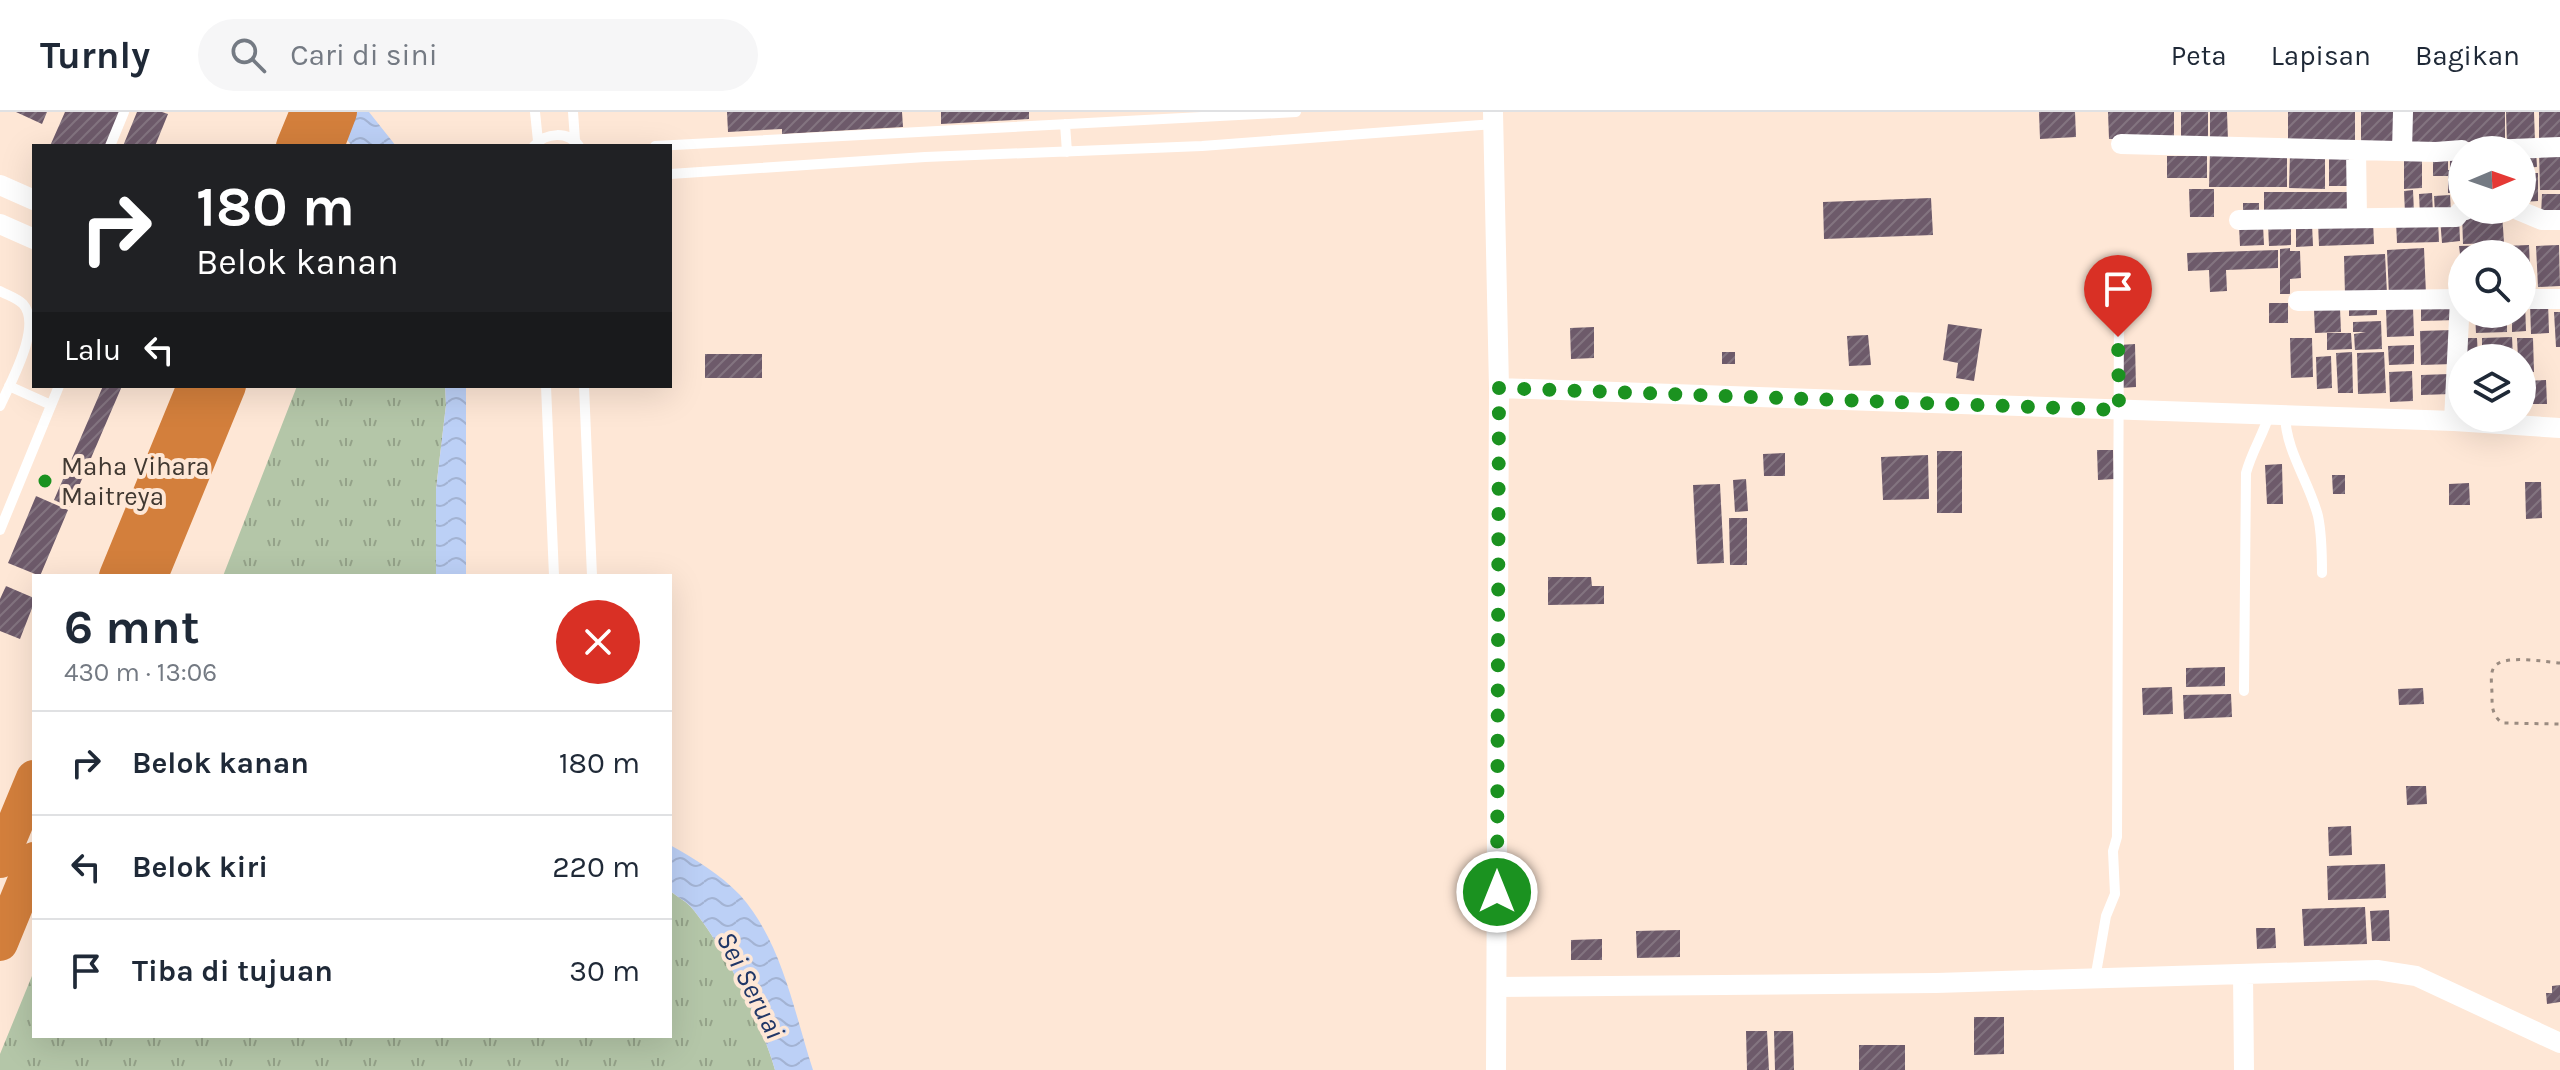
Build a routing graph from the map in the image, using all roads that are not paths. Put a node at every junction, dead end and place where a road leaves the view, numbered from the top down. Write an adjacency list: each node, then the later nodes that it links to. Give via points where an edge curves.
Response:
1 (124, 112): 13 (lane)
2 (339, 112): 11 (highway)
3 (535, 112): 14 (lane)
4 (573, 112): 12 (lane)
5 (1296, 112): 9 (lane)
6 (2403, 112): 21 (street)
7 (1454, 114): 10 (lane)
8 (1494, 118): 10 (lane); 47 (street)
9 (1065, 124): 16 (lane); 22 (lane)
10 (1447, 127): 22 (lane)
11 (307, 133)
12 (577, 143): 14 (lane, via 550,135)
13 (111, 144)
14 (536, 144)
15 (2121, 144): 19 (street)
16 (672, 145)
17 (2560, 147): 18 (street)
18 (2536, 148)
19 (2356, 150): 21 (street); 27 (street)
20 (2448, 150): 21 (street)
21 (2402, 151)
22 (1067, 152): 23 (lane)
23 (672, 174)
24 (0, 185): 25 (street)
25 (32, 199)
26 (2448, 217): 27 (street)
27 (2357, 218): 29 (street)
28 (2536, 218): 30 (street)
29 (2239, 220)
30 (2560, 220)
31 (0, 224): 32 (street)
32 (32, 238)
33 (0, 291): 40 (lane, via 28,312)
34 (2448, 299): 37 (street)
35 (2536, 299): 36 (street)
36 (2560, 299)
37 (2298, 301)
38 (2119, 310): 50 (lane)
39 (32, 332): 40 (lane)
40 (28, 341): 41 (lane)
41 (9, 386): 48 (lane); 49 (lane)
42 (58, 388): 48 (lane)
43 (194, 388): 57 (highway)
44 (227, 388): 58 (highway)
45 (546, 388): 59 (lane)
46 (584, 388): 60 (lane)
47 (1499, 388): 50 (street); 68 (street)
48 (51, 405): 55 (lane)
49 (0, 406)
50 (2119, 410): 51 (street); 67 (lane, via 2115,894)
51 (2277, 415): 52 (street); 56 (lane, via 2317,515); 61 (lane, via 2251,453 2246,473)
52 (2448, 421)
53 (2536, 426): 54 (street)
54 (2560, 428)
55 (0, 530)
56 (2322, 573)
57 (118, 574)
58 (151, 574)
59 (554, 574)
60 (592, 574)
61 (2244, 691)
62 (32, 783): 63 (highway)
63 (0, 860)
64 (32, 865): 65 (highway)
65 (0, 943)
66 (2243, 974): 67 (street); 69 (street, via 2377,970 2416,976); 71 (street)
67 (2095, 979): 68 (street)
68 (1497, 987): 70 (street)
69 (2560, 1043)
70 (1496, 1070)
71 (2244, 1070)

